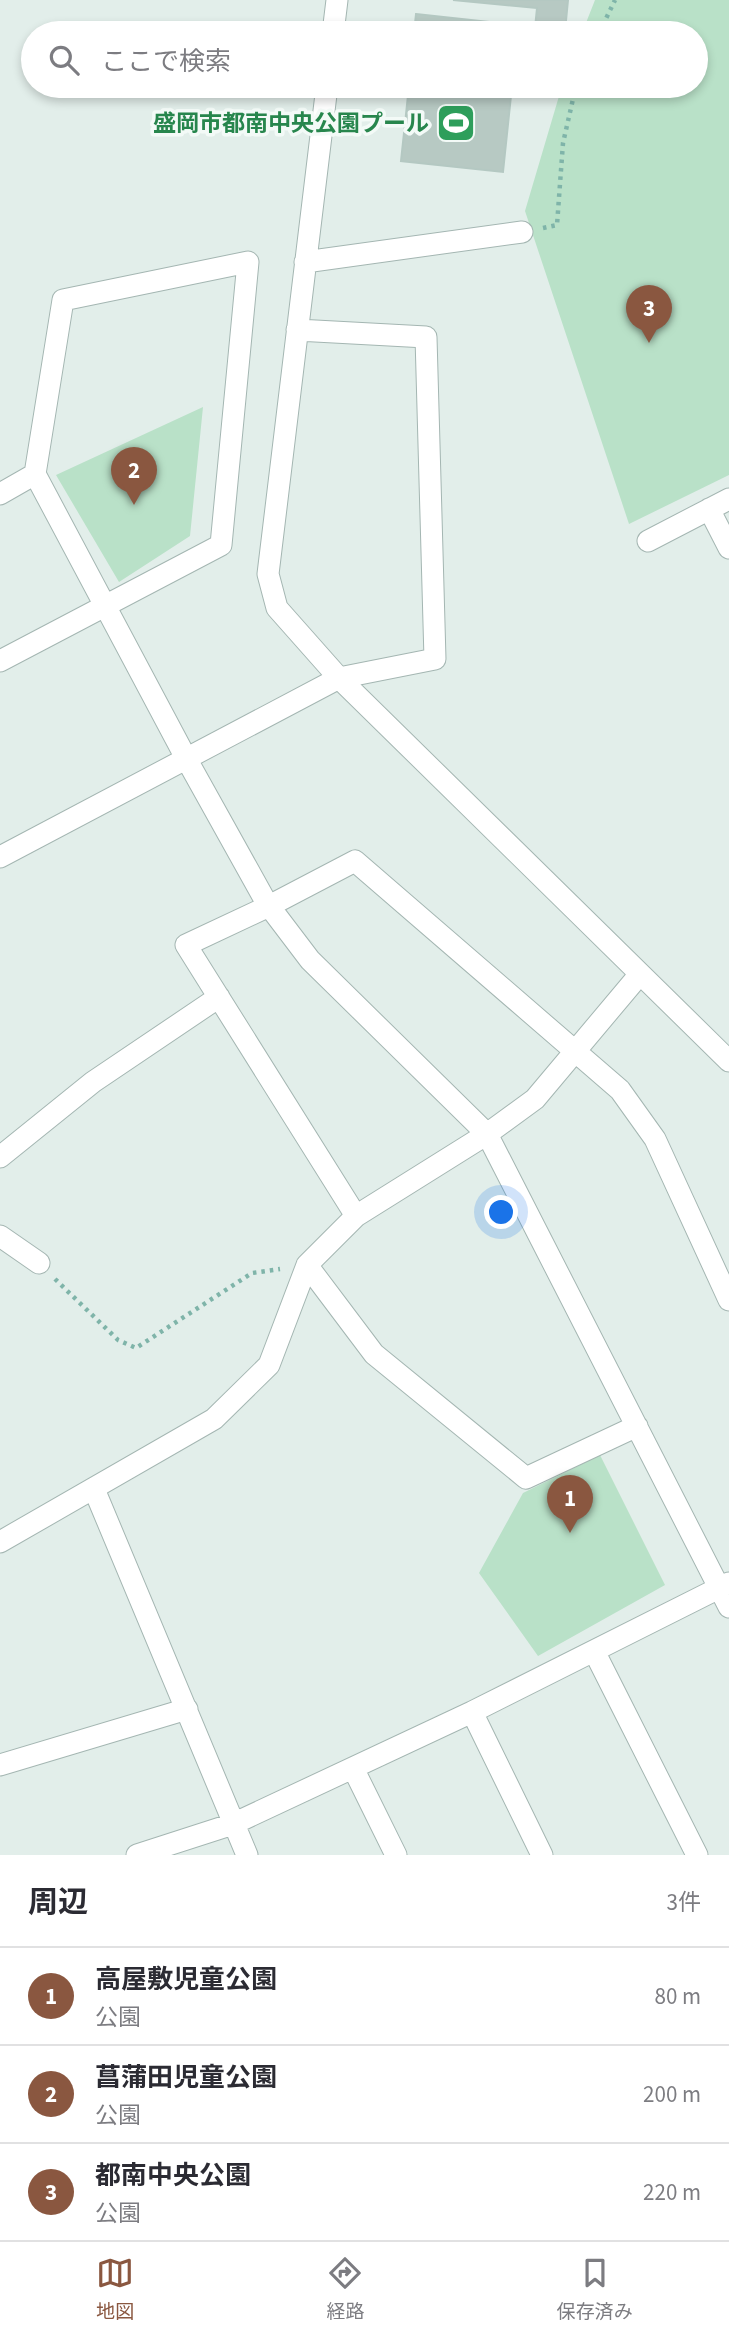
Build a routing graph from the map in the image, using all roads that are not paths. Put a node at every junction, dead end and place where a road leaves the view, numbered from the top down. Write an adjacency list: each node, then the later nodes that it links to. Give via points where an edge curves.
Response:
1 (337, 0): 2 (street)
2 (334, 21)
3 (325, 98): 5 (street)
4 (522, 232): 5 (street)
5 (305, 261): 6 (street)
6 (297, 330): 15 (street, via 268,574 277,608); 15 (street, via 426,337 435,659)
7 (35, 474): 8 (street); 13 (street); 13 (street, via 63,300 248,262 220,545)
8 (0, 494)
9 (729, 499): 10 (street)
10 (709, 509): 11 (street); 12 (street)
11 (648, 541)
12 (729, 548)
13 (106, 605): 14 (street); 16 (street)
14 (0, 661)
15 (339, 678): 16 (street); 19 (street)
16 (187, 760): 17 (street); 18 (street)
17 (0, 857)
18 (269, 906): 20 (street, via 186,945); 21 (street, via 355,861); 23 (street, via 310,960)
19 (640, 974): 21 (street); 22 (street)
20 (219, 997): 24 (street, via 93,1082); 25 (street)
21 (575, 1051): 23 (street, via 535,1099); 29 (street, via 620,1090 655,1139)
22 (729, 1061)
23 (487, 1135): 25 (street); 30 (street)
24 (0, 1157)
25 (356, 1216): 28 (street)
26 (0, 1236): 27 (street)
27 (39, 1263)
28 (307, 1265): 30 (street, via 374,1354 526,1478); 31 (street, via 269,1365 214,1419)
29 (729, 1300)
30 (637, 1426): 33 (street)
31 (94, 1489): 32 (street); 35 (street)
32 (0, 1542)
33 (725, 1593): 34 (street)
34 (594, 1651): 36 (street); 44 (street)
35 (187, 1709): 37 (street); 39 (street)
36 (471, 1712): 38 (street); 43 (street)
37 (0, 1765)
38 (353, 1768): 39 (street); 42 (street)
39 (233, 1824): 40 (street); 41 (street)
40 (137, 1855)
41 (247, 1855)
42 (396, 1855)
43 (542, 1855)
44 (697, 1855)

